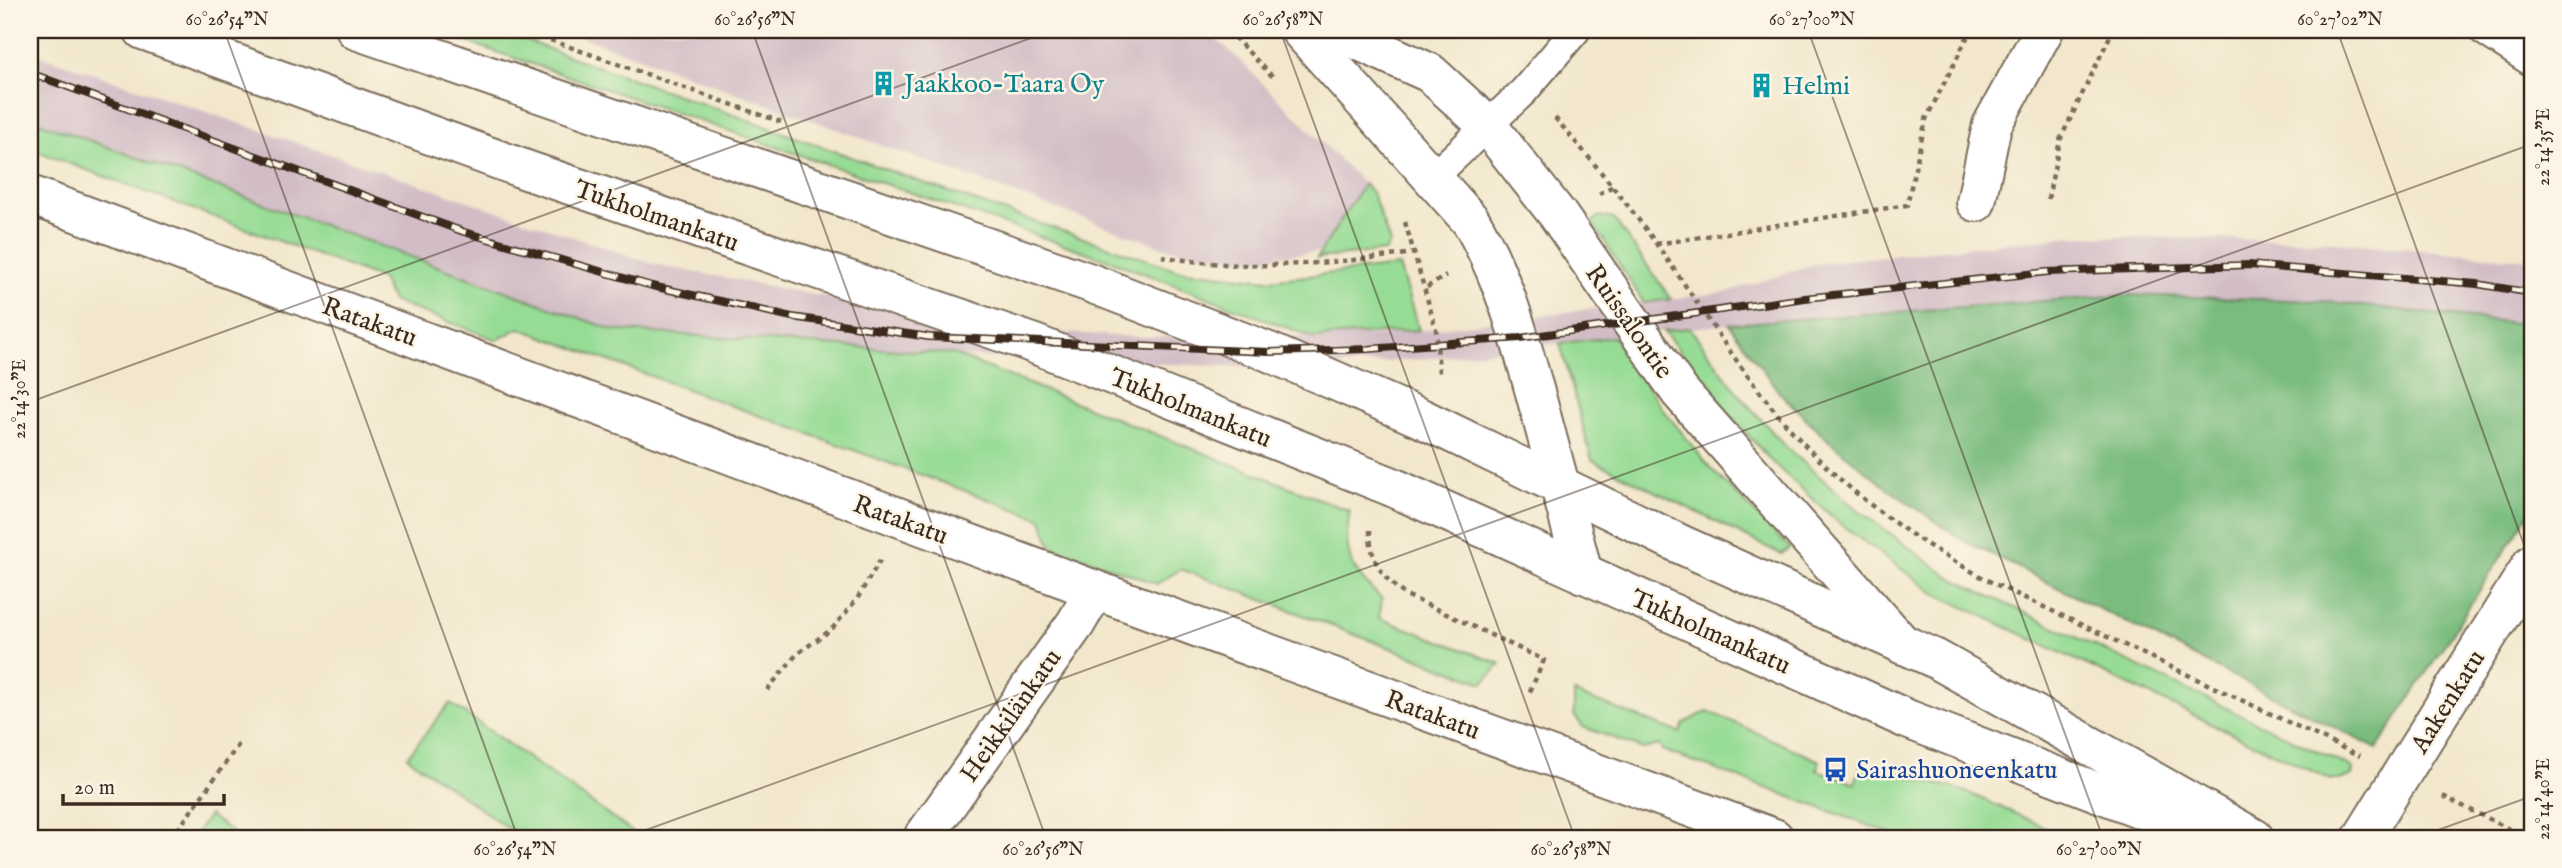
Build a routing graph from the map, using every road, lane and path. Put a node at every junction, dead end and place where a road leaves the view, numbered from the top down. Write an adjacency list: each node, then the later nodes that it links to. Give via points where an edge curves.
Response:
1 (143, 30): 26 (main road, Tukholmankatu, via 529,171 1027,341 1390,486)
2 (356, 30): 22 (main road, via 1088,282 1288,360)
3 (522, 30): 12 (path)
4 (1300, 30): 14 (main road)
5 (1335, 30): 13 (main road, Ruissalontie, via 1430,73)
6 (1576, 30): 13 (lane)
7 (1971, 30): 19 (path, via 1926,119 1907,205)
8 (2044, 30): 18 (main road, via 1992,125)
9 (2113, 30): 17 (path, via 2060,140)
10 (2483, 30): 11 (lane)
11 (2532, 62)
12 (784, 123)
13 (1488, 126): 14 (lane); 28 (main road, Ruissalontie, via 1558,215 1680,392)
14 (1432, 178): 22 (main road, via 1471,221 1505,288)
15 (1613, 186): 19 (path)
16 (30, 195): 27 (main road, Ratakatu)
17 (2048, 199)
18 (1976, 202)
19 (1656, 243): 32 (path, via 1762,395 1803,443 1873,508 1938,554 1993,583)
20 (1151, 253): 21 (path, via 1191,261 1297,267 1415,253 1436,329)
21 (1439, 377)
22 (1560, 485): 26 (main road); 28 (main road)
23 (1370, 524): 30 (path, via 1370,544 1384,579 1404,594 1544,660)
24 (885, 552): 29 (path, via 857,599 832,629 797,653)
25 (2532, 564): 32 (main road, Aakenkatu)
26 (1583, 574): 36 (main road, Tukholmankatu, via 1907,719)
27 (1095, 590): 34 (main road, Heikkilänkatu); 35 (main road, Ratakatu)
28 (1903, 645): 37 (main road, via 1936,659)
29 (767, 690)
30 (1524, 704)
31 (239, 744): 33 (path)
32 (2401, 775): 38 (main road, Aakenkatu); 39 (path)
33 (172, 838)
34 (923, 838)
35 (1774, 838)
36 (2217, 838)
37 (2254, 838)
38 (2362, 838)
39 (2527, 838)

